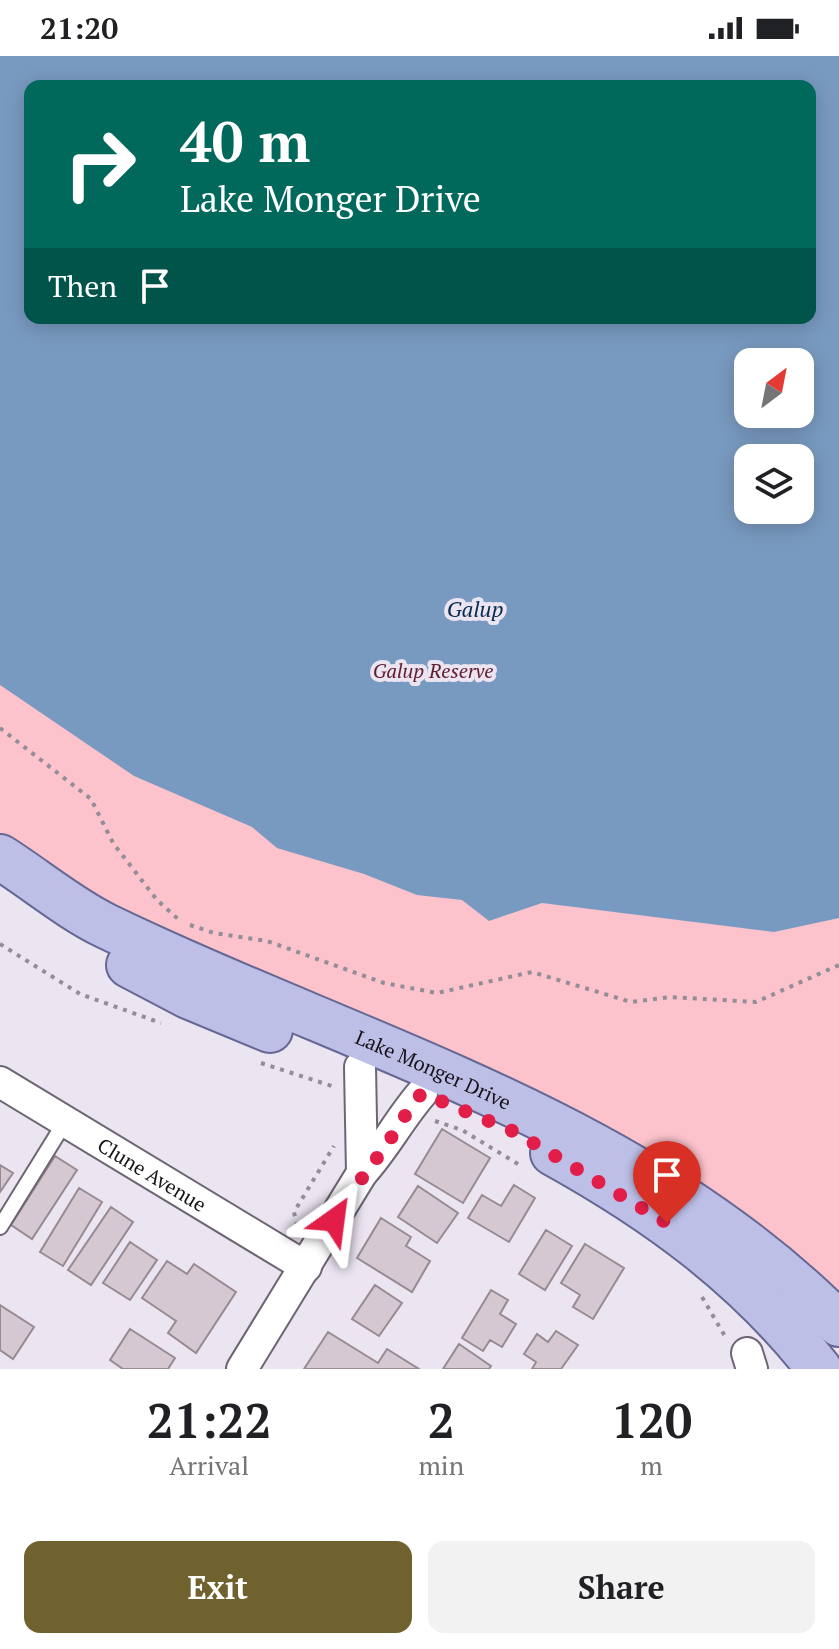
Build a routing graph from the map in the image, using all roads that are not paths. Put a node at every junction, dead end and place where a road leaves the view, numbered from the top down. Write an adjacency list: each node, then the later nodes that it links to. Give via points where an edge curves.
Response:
1 (0, 857): 3 (main road, Lake Monger Drive, via 103,925)
2 (0, 891): 3 (main road, Lake Monger Drive, via 41,919)
3 (201, 965): 4 (main road, Lake Monger Drive); 11 (main road, Lake Monger Drive, via 615,1154 748,1243)
4 (362, 1081): 6 (main road, Lake Monger Drive); 8 (street)
5 (0, 1082): 7 (street, Clune Avenue)
6 (414, 1103): 8 (street); 13 (main road, Lake Monger Drive, via 528,1139 688,1237 763,1304)
7 (65, 1122): 9 (lane); 10 (street, Clune Avenue)
8 (362, 1173): 10 (street)
9 (0, 1227)
10 (306, 1267): 12 (street)
11 (839, 1324)
12 (242, 1369)
13 (819, 1369)

